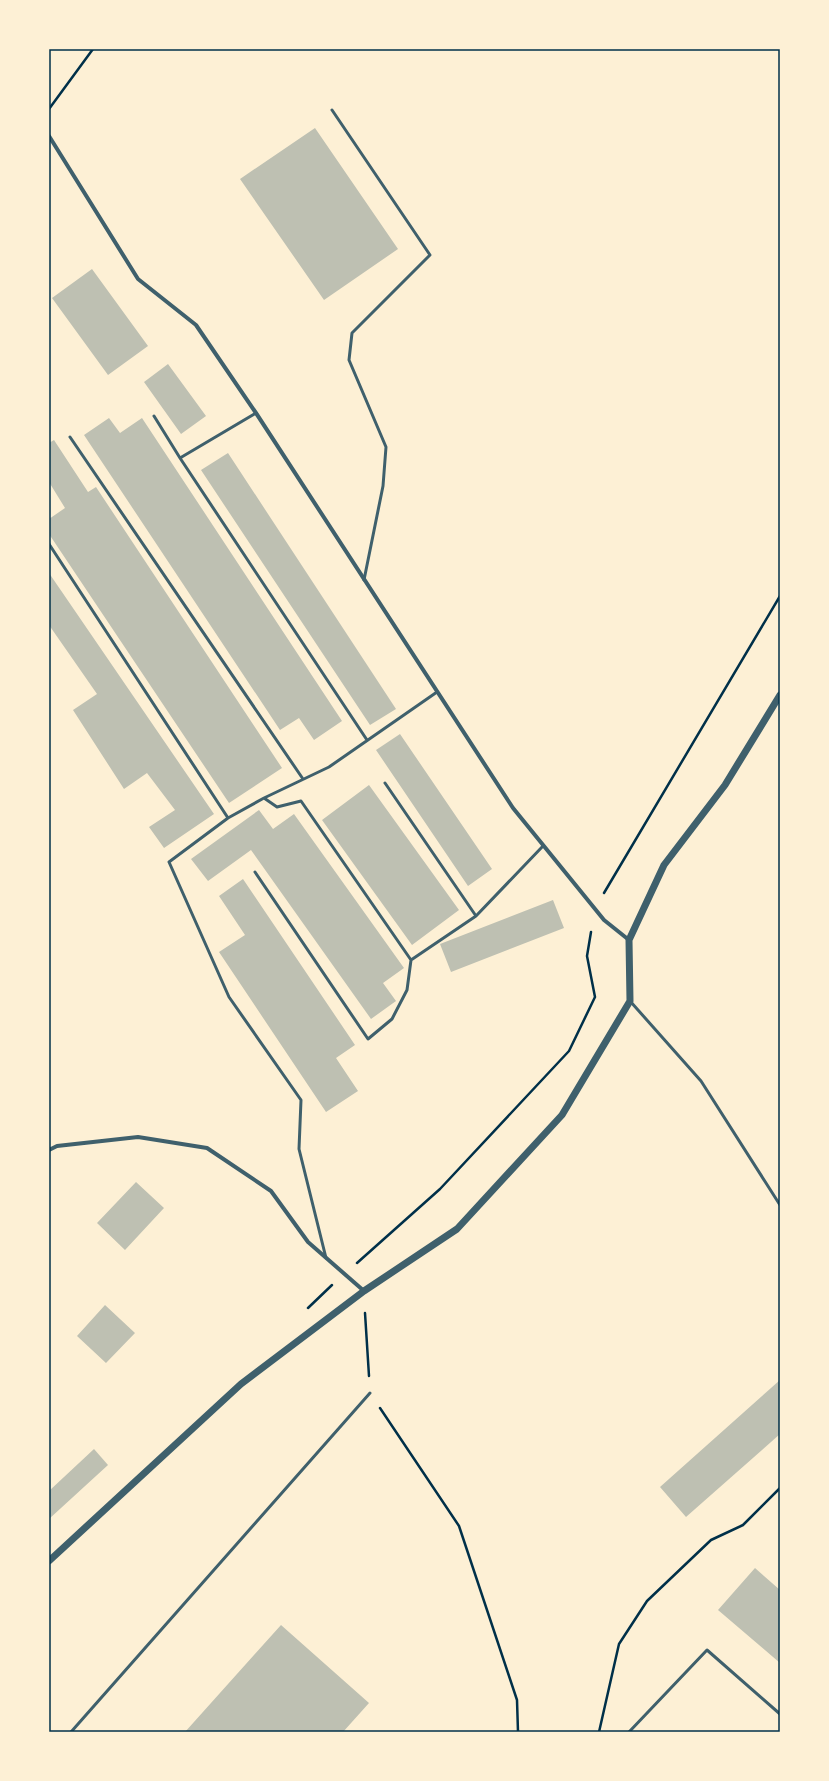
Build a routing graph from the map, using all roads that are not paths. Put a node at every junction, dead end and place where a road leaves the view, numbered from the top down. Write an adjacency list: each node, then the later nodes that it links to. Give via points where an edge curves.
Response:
1 (332, 110): 8 (lane, via 430,255 352,333 349,360 386,447 383,486)
2 (49, 136): 3 (street, via 138,279 196,325)
3 (256, 413): 6 (lane); 8 (street)
4 (154, 416): 6 (lane)
5 (70, 436): 12 (lane)
6 (180, 458): 11 (lane)
7 (49, 544): 15 (lane)
8 (364, 580): 9 (street)
9 (437, 692): 11 (lane); 16 (street, via 513,808)
10 (780, 695): 19 (street, via 725,785 664,865)
11 (367, 740): 12 (lane, via 329,767)
12 (303, 779): 14 (lane)
13 (385, 783): 18 (lane)
14 (264, 798): 15 (lane); 20 (lane, via 277,807 301,801)
15 (228, 818): 24 (lane, via 169,862 229,997 301,1100 299,1149)
16 (543, 846): 18 (lane); 19 (street, via 604,920)
17 (255, 872): 20 (lane, via 368,1039 392,1019 407,990)
18 (476, 916): 20 (lane)
19 (629, 940): 21 (street)
20 (411, 960)
21 (630, 1001): 23 (lane, via 701,1081); 25 (street, via 562,1115 457,1229)
22 (49, 1150): 24 (street, via 57,1146 138,1137 207,1148 271,1191 308,1242)
23 (780, 1205)
24 (326, 1259): 25 (street)
25 (364, 1292): 27 (street, via 241,1384)
26 (370, 1393): 29 (lane)
27 (49, 1561)
28 (780, 1714): 30 (lane, via 707,1650)
29 (71, 1732)
30 (629, 1732)

